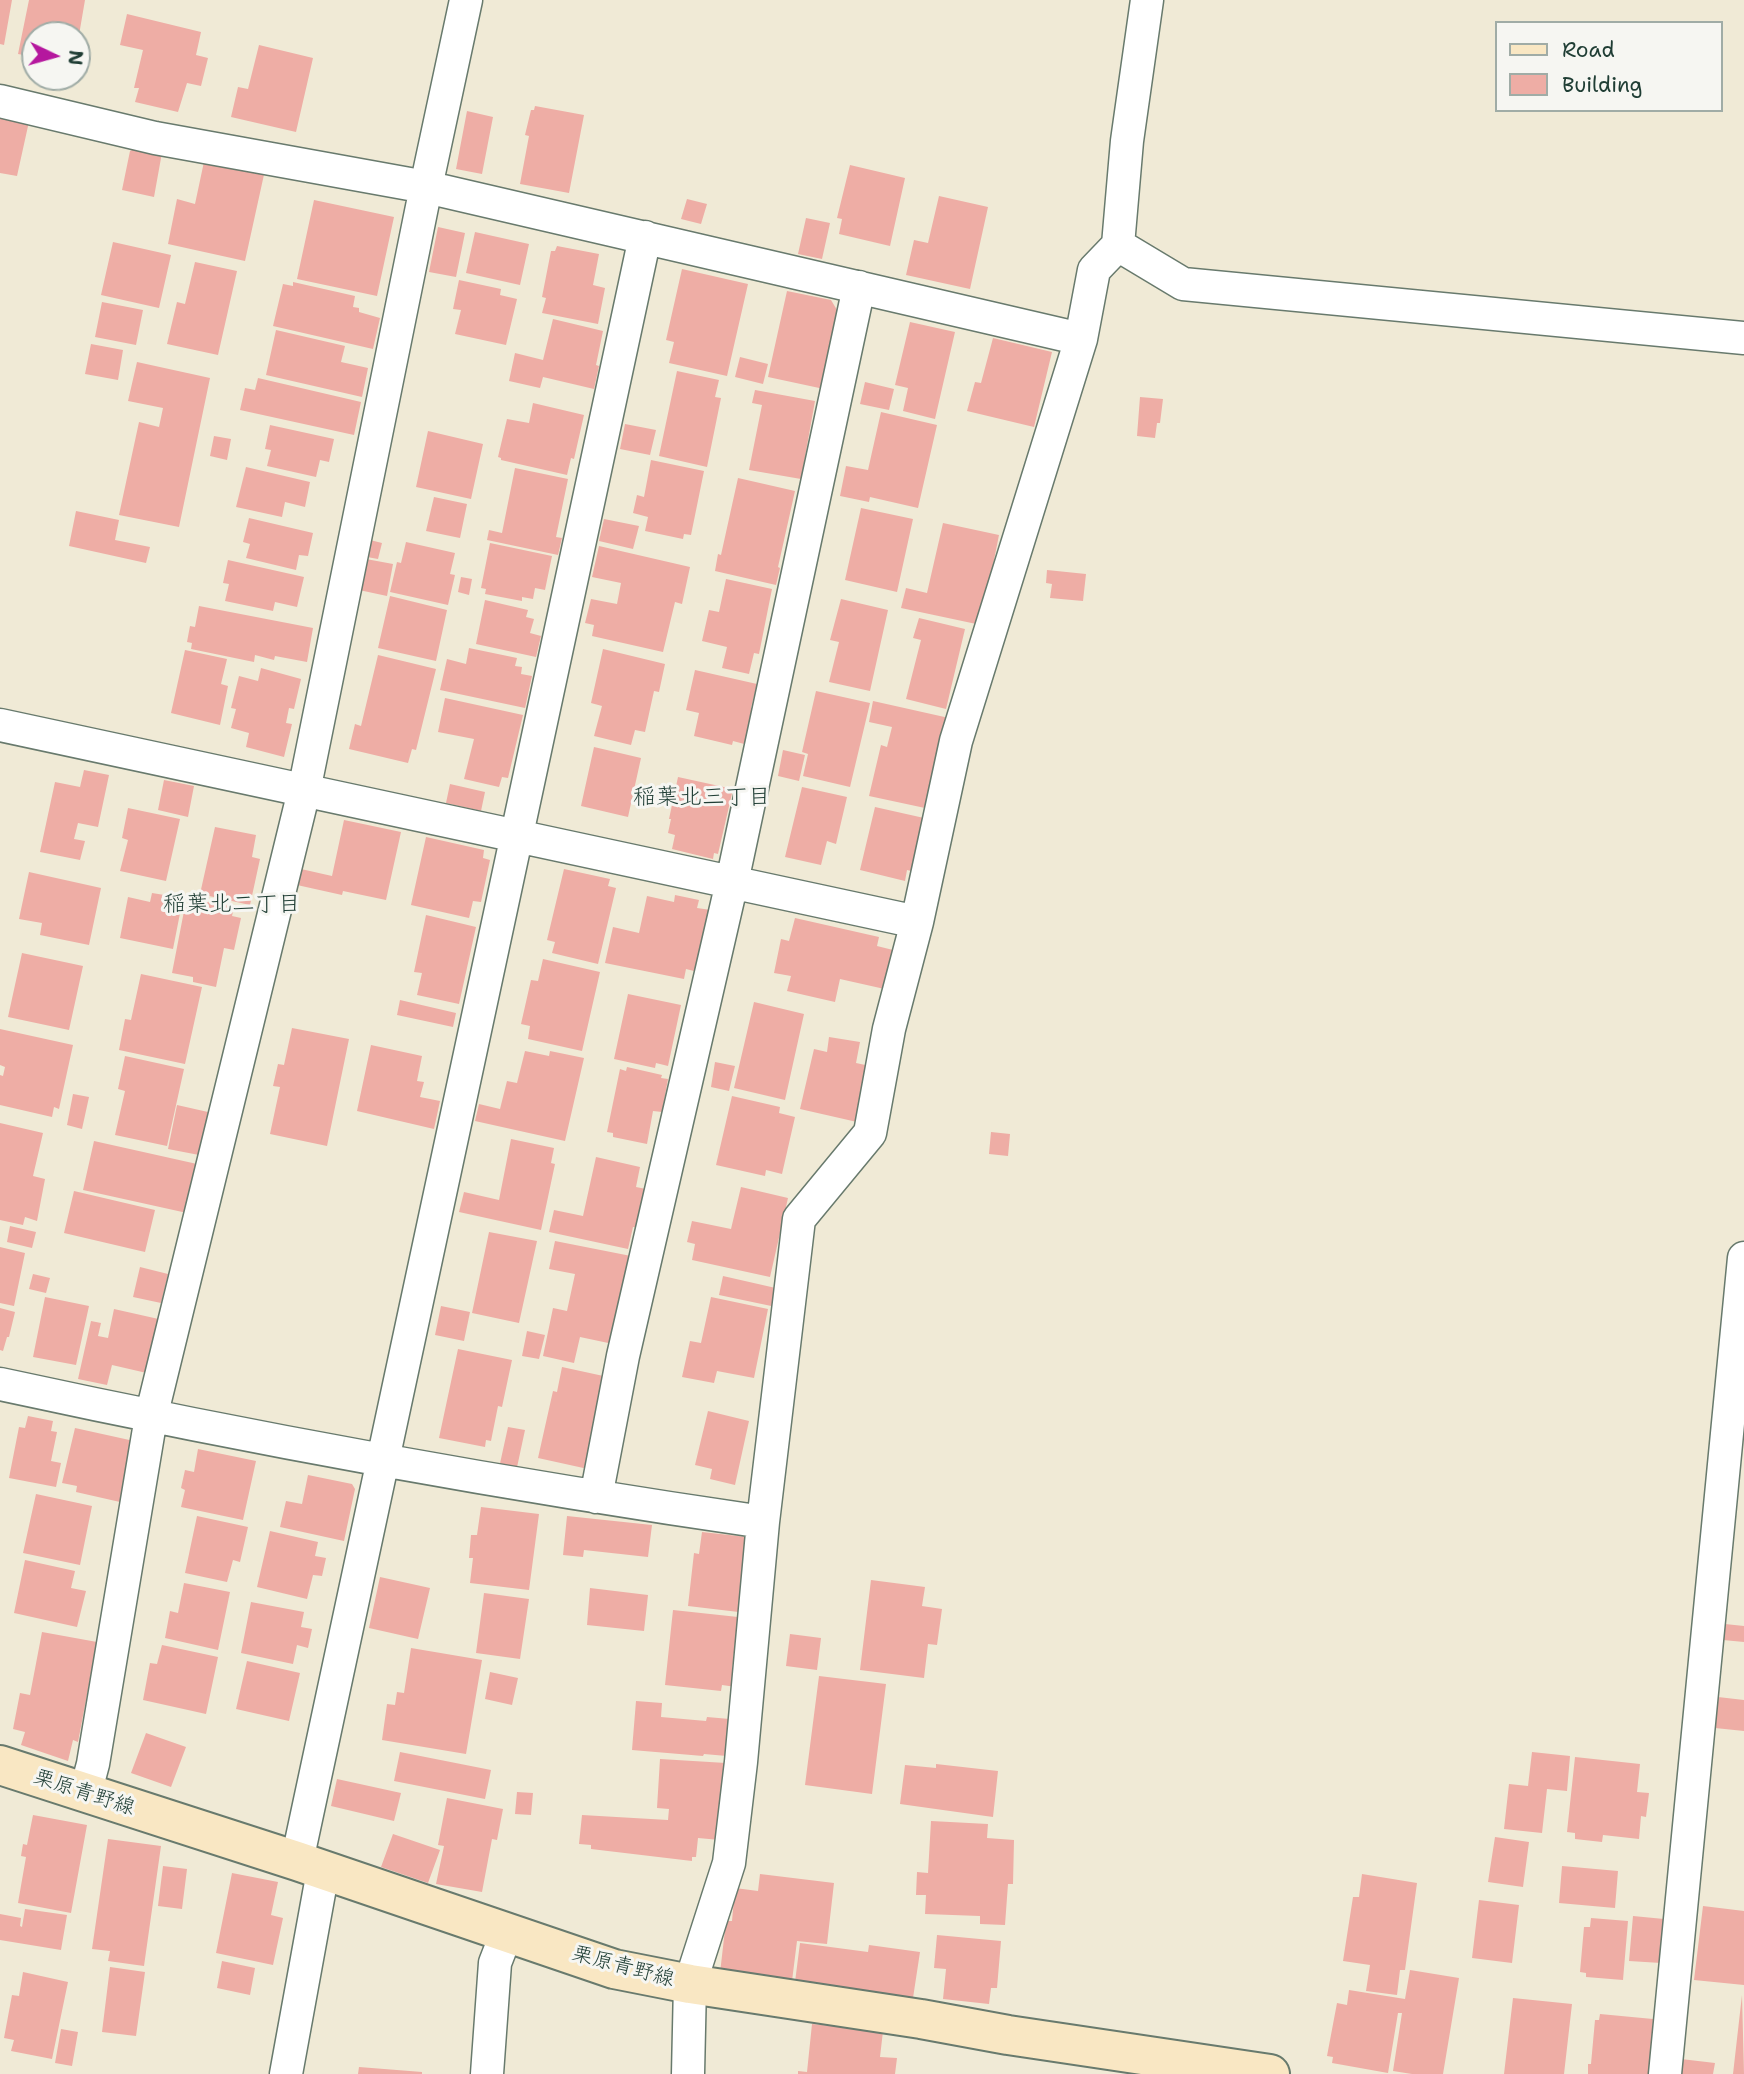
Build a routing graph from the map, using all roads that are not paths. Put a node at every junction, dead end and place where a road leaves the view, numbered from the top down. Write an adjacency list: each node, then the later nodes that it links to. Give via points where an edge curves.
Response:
1 (466, 0): 4 (street)
2 (1147, 0): 6 (street)
3 (0, 101): 4 (street, via 155,138)
4 (426, 187): 5 (street); 11 (street)
5 (645, 237): 7 (street); 12 (street)
6 (1118, 245): 8 (street, via 1184,284); 9 (street, via 1094,270)
7 (859, 287): 9 (street); 13 (street)
8 (1744, 338)
9 (1081, 339): 14 (street, via 956,741)
10 (0, 725): 11 (street)
11 (304, 791): 12 (street); 17 (street)
12 (516, 836): 13 (street); 18 (street)
13 (732, 882): 14 (street); 19 (street, via 623,1356)
14 (917, 922): 20 (street, via 870,1133 799,1219)
15 (1744, 1258): 30 (street)
16 (0, 1384): 17 (street)
17 (152, 1417): 18 (street); 22 (street)
18 (382, 1461): 19 (street); 23 (street)
19 (596, 1497): 20 (street)
20 (763, 1521): 25 (street, via 729,1863)
21 (2, 1773): 22 (main road, 栗原青野線)
22 (85, 1794): 23 (main road, 栗原青野線)
23 (310, 1866): 24 (main road, 栗原青野線); 26 (street)
24 (507, 1932): 25 (main road, 栗原青野線, via 614,1969); 27 (street, via 495,1963)
25 (690, 1984): 28 (street); 29 (main road, 栗原青野線)
26 (286, 2074)
27 (487, 2074)
28 (688, 2074)
29 (1270, 2074)
30 (1665, 2074)

